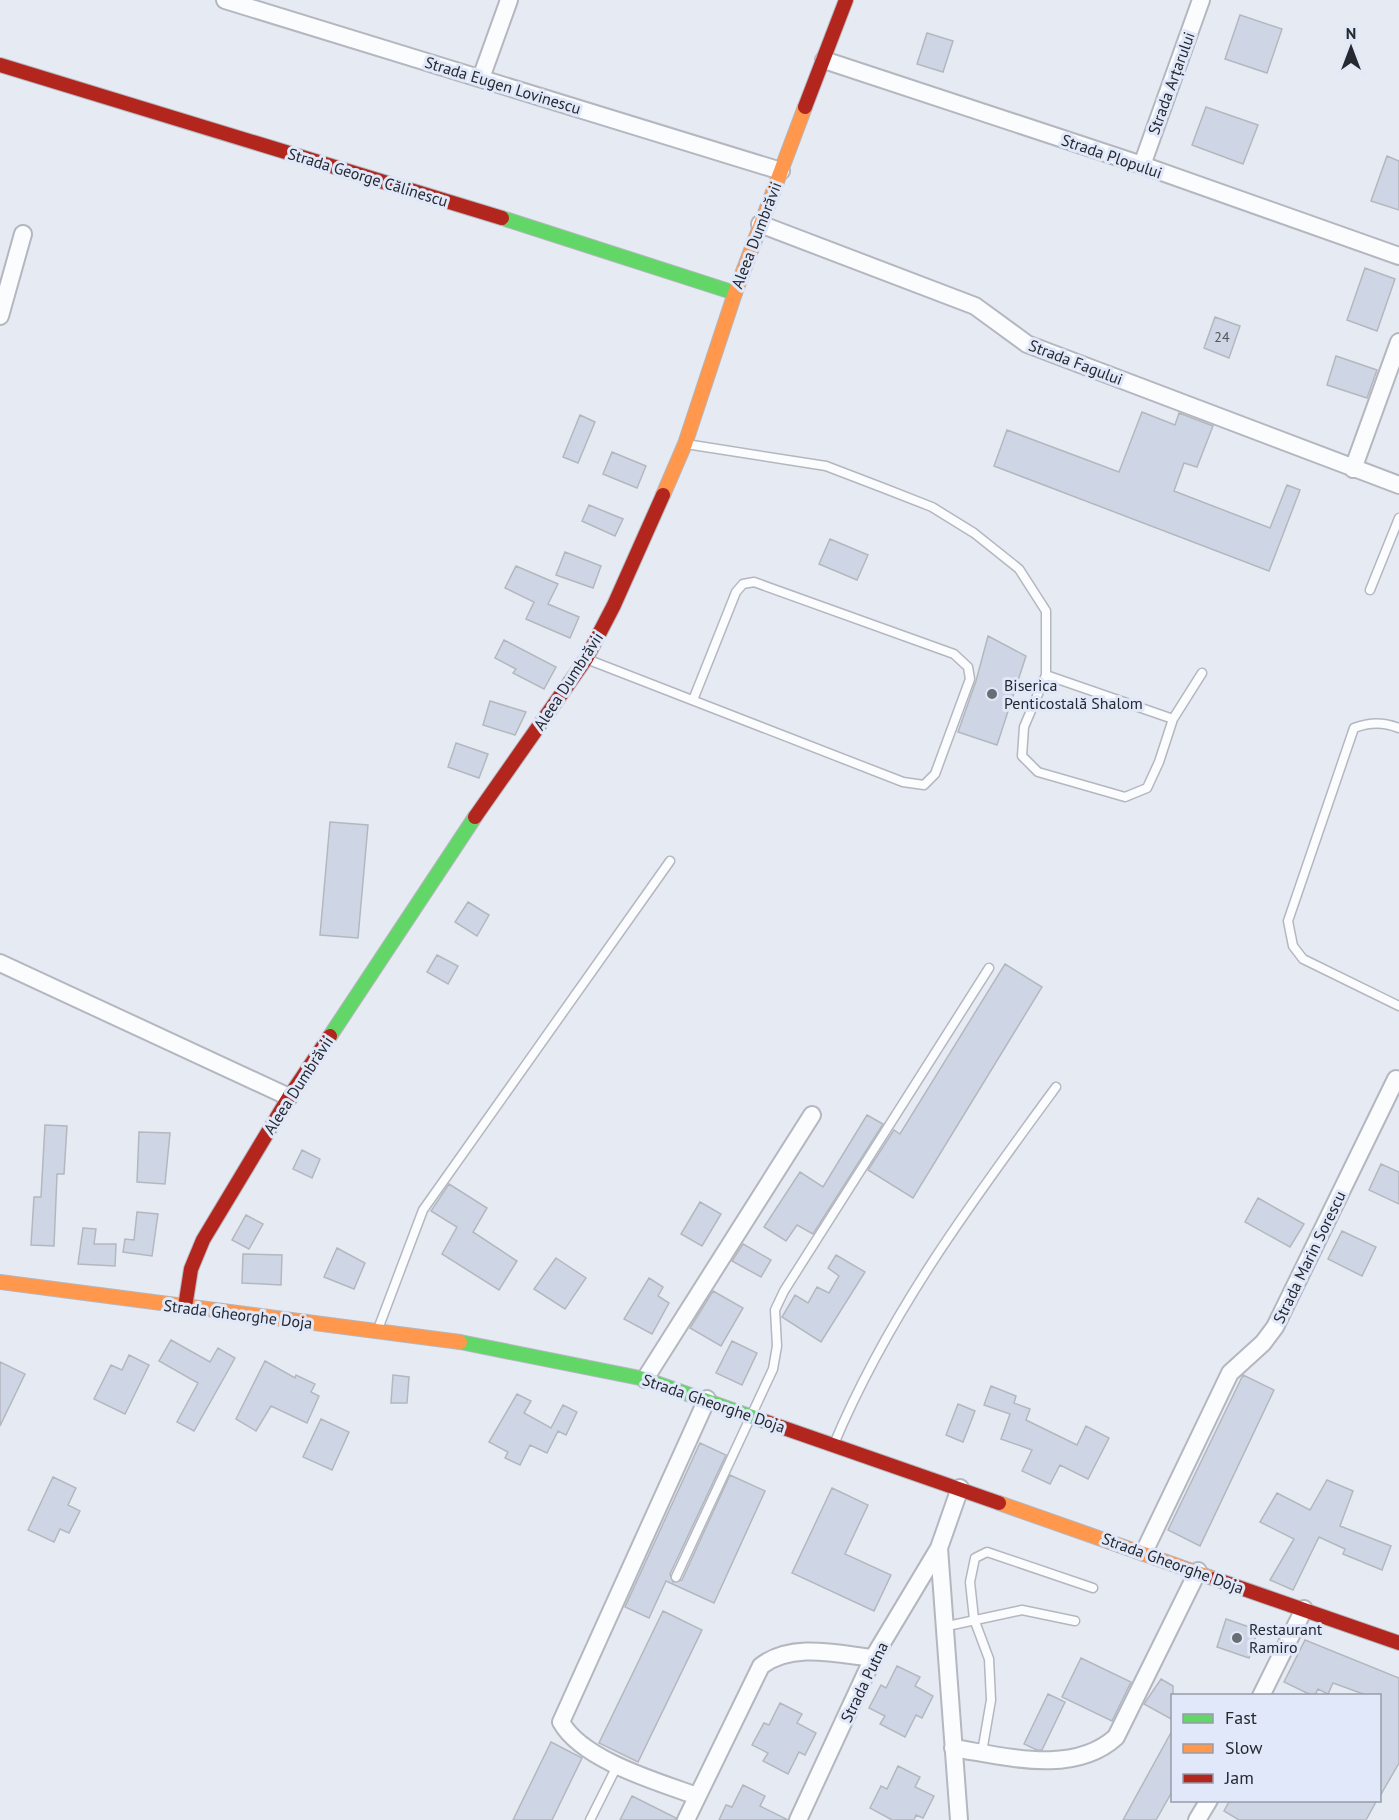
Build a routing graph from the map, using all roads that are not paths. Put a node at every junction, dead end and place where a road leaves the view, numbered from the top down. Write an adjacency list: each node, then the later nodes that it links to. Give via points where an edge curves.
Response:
1 (225, 0): 7 (street, Strada Eugen Lovinescu)
2 (509, 0): 7 (street)
3 (846, 0): 5 (street, Aleea Dumbrăvii)
4 (1201, 0): 8 (street, Strada Arțarului)
5 (824, 60): 8 (street, Strada Plopului); 9 (street, Aleea Dumbrăvii)
6 (0, 64): 13 (street, Strada George Călinescu)
7 (481, 78): 9 (street, Strada Eugen Lovinescu)
8 (1142, 165): 12 (street, Strada Plopului)
9 (781, 171): 10 (street, Aleea Dumbrăvii)
10 (760, 224): 13 (street, Aleea Dumbrăvii); 17 (street, Strada Fagului, via 975,306 1027,344)
11 (23, 234): 14 (street)
12 (1399, 256)
13 (735, 293): 16 (street, Aleea Dumbrăvii)
14 (0, 316)
15 (1399, 342): 17 (street)
16 (686, 444): 21 (street, Aleea Dumbrăvii, via 643,545); 23 (lane, via 826,466 932,507 974,533 1019,569 1046,610)
17 (1353, 469): 18 (street, Strada Fagului)
18 (1399, 485)
19 (1399, 518): 20 (lane)
20 (1370, 590)
21 (586, 659): 24 (lane); 33 (street, Aleea Dumbrăvii, via 487,799)
22 (1202, 673): 25 (lane)
23 (1046, 675): 25 (lane); 25 (lane, via 1024,727 1022,756 1038,772 1125,797 1147,788)
24 (693, 700): 24 (lane, via 903,782 924,785 935,774 970,679 968,667 954,654 754,582 743,584 736,592)
25 (1173, 719)
26 (1399, 728): 30 (lane, via 1367,723 1354,728 1288,921 1293,946 1303,958)
27 (670, 861): 37 (lane, via 423,1209)
28 (0, 963): 33 (street)
29 (989, 968): 40 (lane, via 784,1291 776,1310 777,1346 772,1369)
30 (1399, 1006)
31 (1396, 1079): 44 (street, Strada Marin Sorescu, via 1275,1327 1230,1373)
32 (1056, 1087): 41 (lane, via 960,1218 895,1321)
33 (289, 1097): 36 (street, Aleea Dumbrăvii, via 203,1240 191,1269)
34 (812, 1115): 38 (street)
35 (0, 1282): 36 (street, Strada Gheorghe Doja)
36 (185, 1307): 37 (street, Strada Gheorghe Doja)
37 (377, 1332): 38 (street, Strada Gheorghe Doja, via 467,1343)
38 (645, 1379): 39 (street, Strada Gheorghe Doja)
39 (706, 1399): 40 (street, Strada Gheorghe Doja); 57 (street, via 561,1722 574,1739)
40 (753, 1416): 41 (street, Strada Gheorghe Doja); 46 (lane)
41 (834, 1444): 42 (street, Strada Gheorghe Doja)
42 (960, 1488): 43 (street, Strada Putna); 44 (street, Strada Gheorghe Doja)
43 (939, 1548): 51 (street, Strada Putna); 53 (street, Strada Putna)
44 (1144, 1552): 45 (street, Strada Gheorghe Doja)
45 (1198, 1571): 48 (street, Strada Gheorghe Doja); 56 (street, via 1116,1737 1103,1749 1043,1761)
46 (676, 1577)
47 (1093, 1588): 49 (lane, via 987,1552 975,1558 971,1570)
48 (1304, 1609): 52 (street, Strada Gheorghe Doja); 54 (street)
49 (974, 1618): 50 (lane, via 1022,1610); 51 (lane); 56 (lane, via 989,1659 991,1700)
50 (1076, 1621)
51 (943, 1627): 55 (street, Strada Putna)
52 (1399, 1643)
53 (873, 1658): 58 (street, via 798,1652 772,1658 761,1666); 62 (street, Strada Putna)
54 (1262, 1694)
55 (953, 1748): 56 (street); 63 (street, Strada Putna)
56 (982, 1752)
57 (617, 1766): 58 (street); 60 (lane)
58 (697, 1796): 61 (street)
59 (1208, 1802): 64 (street)
60 (590, 1820)
61 (686, 1820)
62 (798, 1820)
63 (959, 1820)
64 (1197, 1820)

